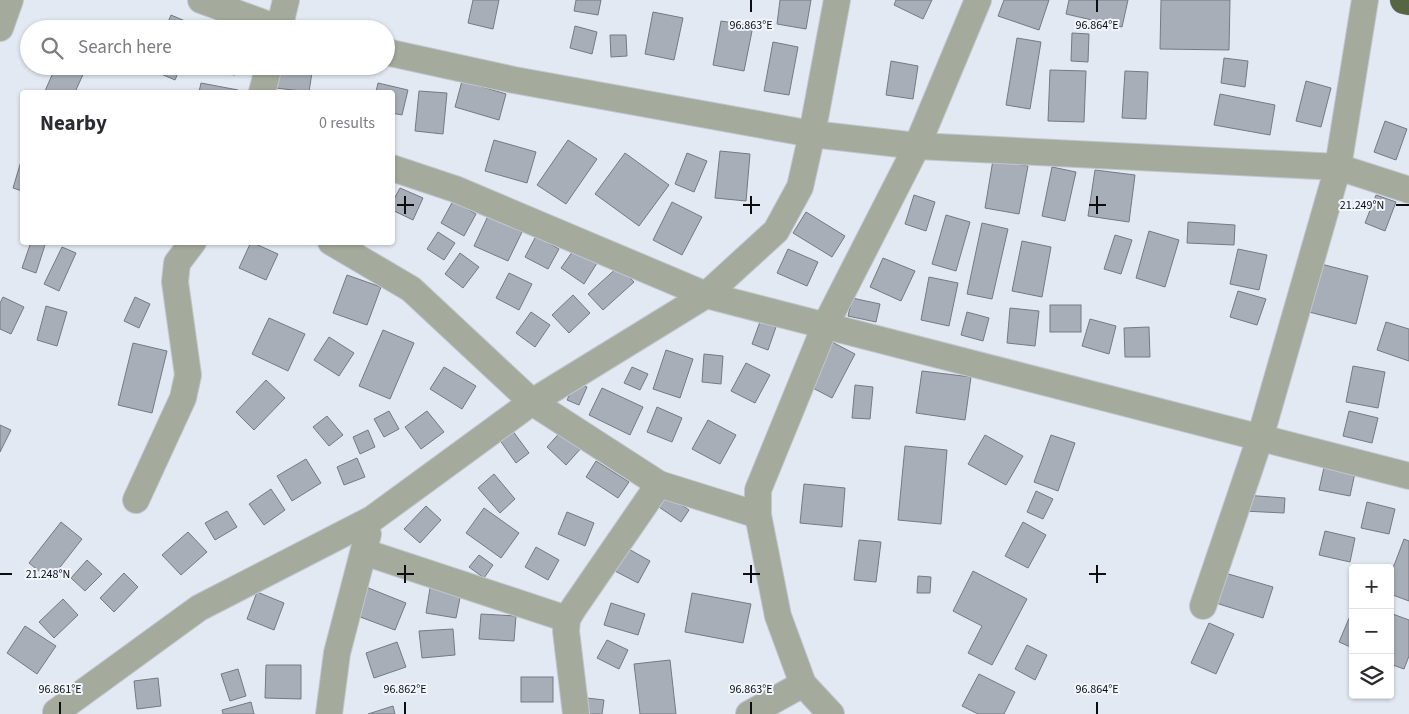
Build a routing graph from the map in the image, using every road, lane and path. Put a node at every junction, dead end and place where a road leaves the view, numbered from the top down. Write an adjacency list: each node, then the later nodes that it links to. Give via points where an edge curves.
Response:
1 (10, 0): 11 (street)
2 (201, 0): 9 (street)
3 (286, 0): 10 (street)
4 (836, 0): 15 (street)
5 (978, 0): 16 (street)
6 (1366, 0): 17 (street)
7 (1404, 0): 8 (highway)
8 (1409, 1)
9 (255, 20)
10 (281, 20)
11 (0, 28)
12 (395, 54): 15 (street)
13 (267, 75): 14 (street)
14 (263, 90)
15 (812, 134): 16 (street); 22 (street, via 800,186 776,231)
16 (917, 146): 17 (street); 23 (street)
17 (1338, 167): 19 (street); 25 (street)
18 (395, 169): 22 (street, via 455,189)
19 (1409, 190)
20 (191, 245): 28 (street, via 177,263 175,282 188,376 183,398)
21 (336, 245): 24 (street, via 411,289)
22 (706, 295): 23 (street); 24 (street)
23 (825, 326): 25 (street); 29 (street, via 758,490)
24 (532, 402): 27 (street); 30 (street)
25 (1260, 438): 26 (street); 32 (street)
26 (1409, 476)
27 (659, 484): 29 (street); 33 (street)
28 (136, 500)
29 (758, 515): 34 (street, via 778,616)
30 (372, 519): 31 (street); 35 (street, via 199,608)
31 (364, 552): 33 (street); 36 (street, via 337,653)
32 (1204, 606)
33 (567, 619): 37 (street)
34 (802, 684): 38 (street); 39 (street)
35 (56, 712)
36 (328, 714)
37 (576, 714)
38 (749, 714)
39 (831, 714)

